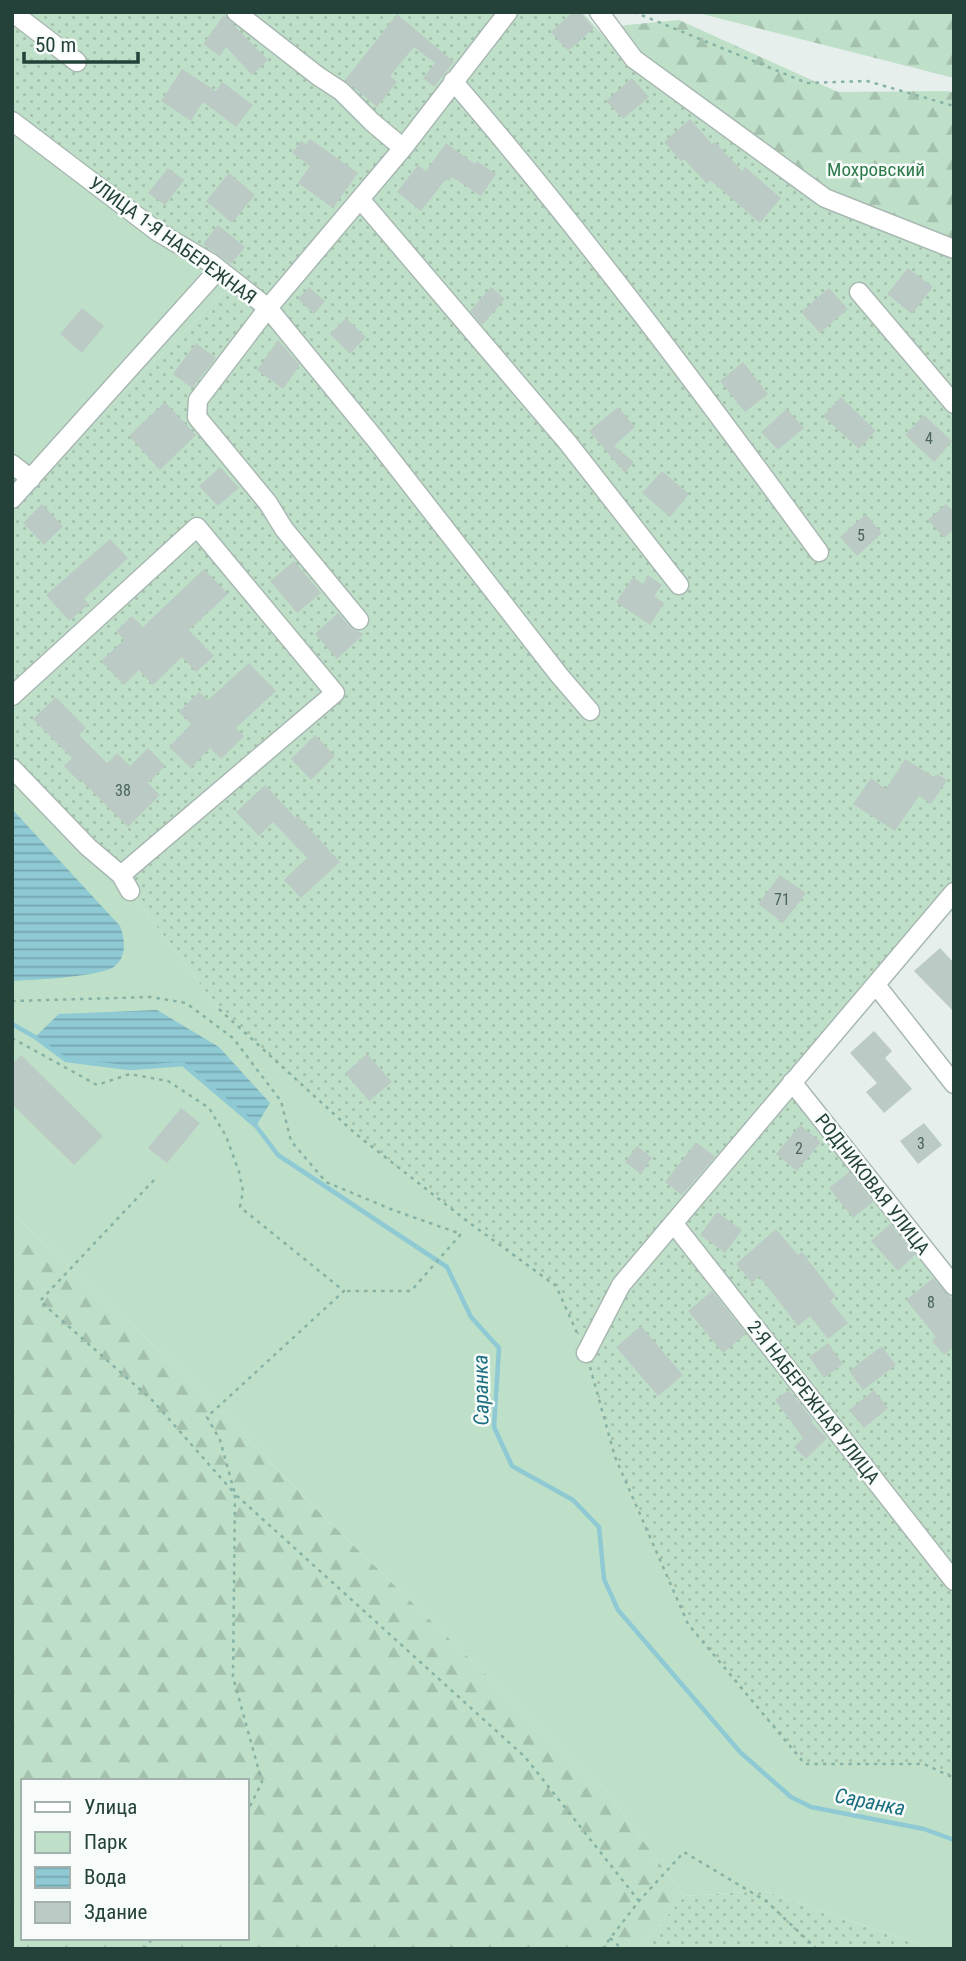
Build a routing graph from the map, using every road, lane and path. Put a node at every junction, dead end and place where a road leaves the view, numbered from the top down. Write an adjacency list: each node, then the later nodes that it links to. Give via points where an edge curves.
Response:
1 (12, 12): 6 (street)
2 (236, 12): 10 (street, via 341,91)
3 (508, 12): 7 (street)
4 (599, 12): 12 (street, via 634,59 825,198)
5 (634, 12): 8 (path, via 807,83 867,81)
6 (77, 62)
7 (453, 81): 10 (street); 20 (street, via 691,377)
8 (954, 106)
9 (12, 121): 13 (street, УЛИЦА 1-Я НАБЕРЕЖНАЯ, via 158,232)
10 (403, 148): 11 (street)
11 (360, 199): 15 (street); 21 (street, via 568,443)
12 (954, 249)
13 (218, 270): 15 (street, УЛИЦА 1-Я НАБЕРЕЖНАЯ); 18 (street)
14 (859, 292): 16 (street)
15 (268, 308): 22 (street, via 198,400 197,417); 24 (street, УЛИЦА 1-Я НАБЕРЕЖНАЯ)
16 (954, 404)
17 (12, 464): 18 (street)
18 (31, 479): 19 (street)
19 (12, 499)
20 (819, 552)
21 (680, 585)
22 (359, 620)
23 (12, 696): 25 (street, via 197,527 335,693 126,883)
24 (590, 711)
25 (12, 768)
26 (954, 892): 27 (street)
27 (876, 985): 31 (street); 32 (street)
28 (12, 1001): 36 (path, via 151,997 186,1003 233,1038 281,1101 292,1141 326,1182 461,1234 411,1291)
29 (219, 1009): 37 (path, via 357,1135 556,1286)
30 (12, 1038): 36 (path, via 97,1085 130,1074 168,1081 209,1108 239,1171 240,1208)
31 (792, 1082): 34 (street); 35 (street, РОДНИКОВАЯ УЛИЦА)
32 (954, 1084)
33 (154, 1180): 38 (path, via 40,1301 153,1401)
34 (674, 1224): 37 (street, via 621,1285); 39 (street, 2-Я НАБЕРЕЖНАЯ УЛИЦА)
35 (954, 1286)
36 (344, 1291): 38 (path, via 207,1418 220,1440)
37 (586, 1353): 40 (path, via 615,1457 688,1624 805,1764 924,1764)
38 (235, 1494): 41 (path, via 233,1677 262,1782); 42 (path, via 525,1757)
39 (954, 1581)
40 (954, 1777)
41 (248, 1810)
42 (639, 1901): 43 (path); 46 (path, via 684,1852 766,1901)
43 (610, 1938): 44 (path); 45 (path)
44 (602, 1949)
45 (622, 1949)
46 (817, 1949)

